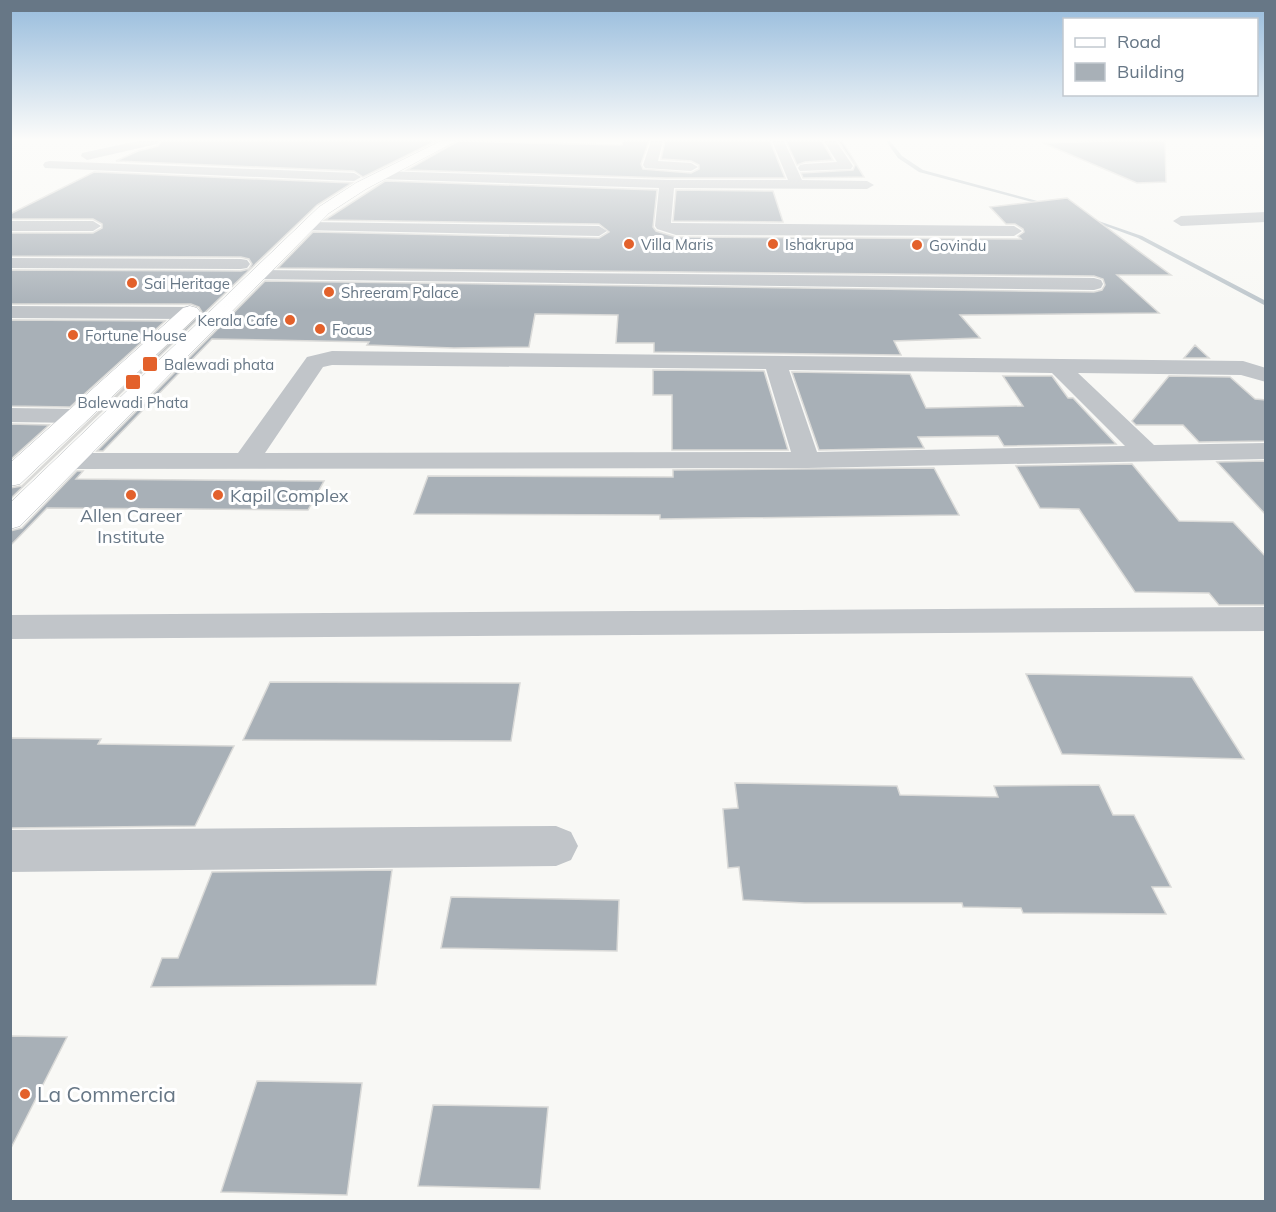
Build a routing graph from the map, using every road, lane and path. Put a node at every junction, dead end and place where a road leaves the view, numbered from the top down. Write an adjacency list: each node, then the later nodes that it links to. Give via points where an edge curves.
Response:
1 (321, 198): 12 (main road, via 301,210)
2 (341, 198): 8 (main road)
3 (669, 198): 10 (street, via 663,226 676,230)
4 (1266, 217): 5 (street)
5 (1182, 221)
6 (10, 226): 7 (street)
7 (93, 226)
8 (307, 227): 9 (street); 13 (main road)
9 (599, 231)
10 (1014, 231)
11 (10, 262): 12 (street)
12 (241, 264): 14 (main road)
13 (259, 275): 15 (street); 27 (main road)
14 (224, 280)
15 (1094, 284)
16 (207, 296): 18 (main road)
17 (10, 312): 18 (street)
18 (189, 313): 23 (main road)
19 (775, 362): 20 (street); 26 (street); 28 (street, via 332,358 315,362)
20 (1057, 366): 21 (street, via 1244,368); 25 (street)
21 (1266, 375)
22 (10, 415): 23 (street)
23 (78, 416): 29 (main road)
24 (1266, 451): 25 (street)
25 (1148, 454): 26 (street)
26 (807, 460): 28 (street)
27 (70, 461): 28 (street); 30 (main road)
28 (245, 462)
29 (17, 466)
30 (10, 520)
31 (1266, 619): 32 (street)
32 (10, 627)
33 (556, 846): 34 (street)
34 (10, 851)

